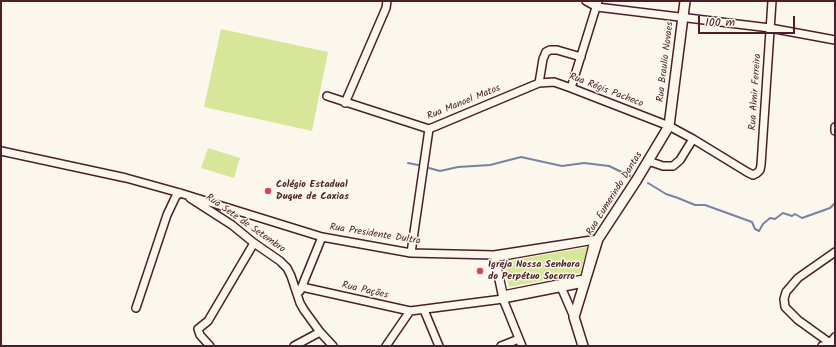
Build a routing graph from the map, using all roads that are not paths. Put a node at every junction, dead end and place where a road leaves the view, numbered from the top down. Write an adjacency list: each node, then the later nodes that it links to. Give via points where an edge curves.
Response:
1 (388, 1): 13 (street)
2 (586, 1): 5 (street)
3 (685, 1): 6 (street, Rua Braulio Novaes)
4 (772, 1): 7 (street, Rua Almir Ferreira)
5 (597, 4): 6 (street); 9 (street)
6 (682, 18): 7 (street); 14 (street, Rua Braulio Novaes)
7 (770, 28): 8 (street); 21 (street, Rua Almir Ferreira, via 761,165 757,173)
8 (835, 40)
9 (581, 57): 10 (street, via 557,50 546,52); 11 (street)
10 (539, 83): 11 (street, Rua Régis Pacheco, via 554,82); 16 (street, Rua Manoel Matos)
11 (571, 88): 14 (street, Rua Régis Pacheco)
12 (327, 96): 13 (street, Rua Manoel Matos)
13 (345, 103): 16 (street, Rua Manoel Matos)
14 (669, 126): 18 (street, Rua Régis Pacheco); 20 (street, Rua Eumerindo Dantas)
15 (835, 127): 17 (street)
16 (429, 129): 27 (street)
17 (835, 130)
18 (693, 139): 20 (street, via 680,160 673,166); 21 (street, Rua Régis Pacheco)
19 (1, 151): 22 (street, Rua Presidente Dultra, via 126,178)
20 (648, 161): 24 (street, Rua Eumerindo Dantas)
21 (747, 172)
22 (183, 194): 23 (street, Rua Presidente Dultra); 25 (street, Rua Sete de Setembro); 34 (street, via 176,196 167,215)
23 (322, 237): 27 (street, Rua Presidente Dultra); 30 (street)
24 (598, 239): 28 (street, Rua Presidente Dultra); 29 (street, Rua Eumerindo Dantas)
25 (254, 243): 32 (street, Rua Sete de Setembro, via 287,268); 42 (street, via 208,321 198,329)
26 (835, 252): 41 (street, via 798,278 786,292 784,300 785,307 798,320)
27 (411, 253): 28 (street, Rua Presidente Dultra)
28 (494, 257): 28 (street, via 504,256 593,241 584,278 504,294); 33 (street)
29 (584, 283): 31 (street, Rua Pações); 37 (street, Rua Eumerindo Dantas)
30 (302, 287): 32 (street); 36 (street, Rua Pações)
31 (561, 287): 33 (street, Rua Pações); 37 (street)
32 (299, 295): 38 (street, Rua Sete de Setembro, via 300,303)
33 (503, 299): 35 (street, Rua Pações); 40 (street)
34 (136, 308)
35 (424, 310): 36 (street, Rua Pações); 46 (street)
36 (410, 311): 45 (street)
37 (574, 317): 49 (street)
38 (320, 332): 43 (street); 44 (street, Rua Sete de Setembro)
39 (835, 337): 41 (street)
40 (519, 338): 47 (street); 48 (street)
41 (832, 344): 50 (street)
42 (210, 346)
43 (294, 346)
44 (333, 346)
45 (386, 346)
46 (439, 346)
47 (501, 346)
48 (522, 346)
49 (583, 346)
50 (822, 346)

